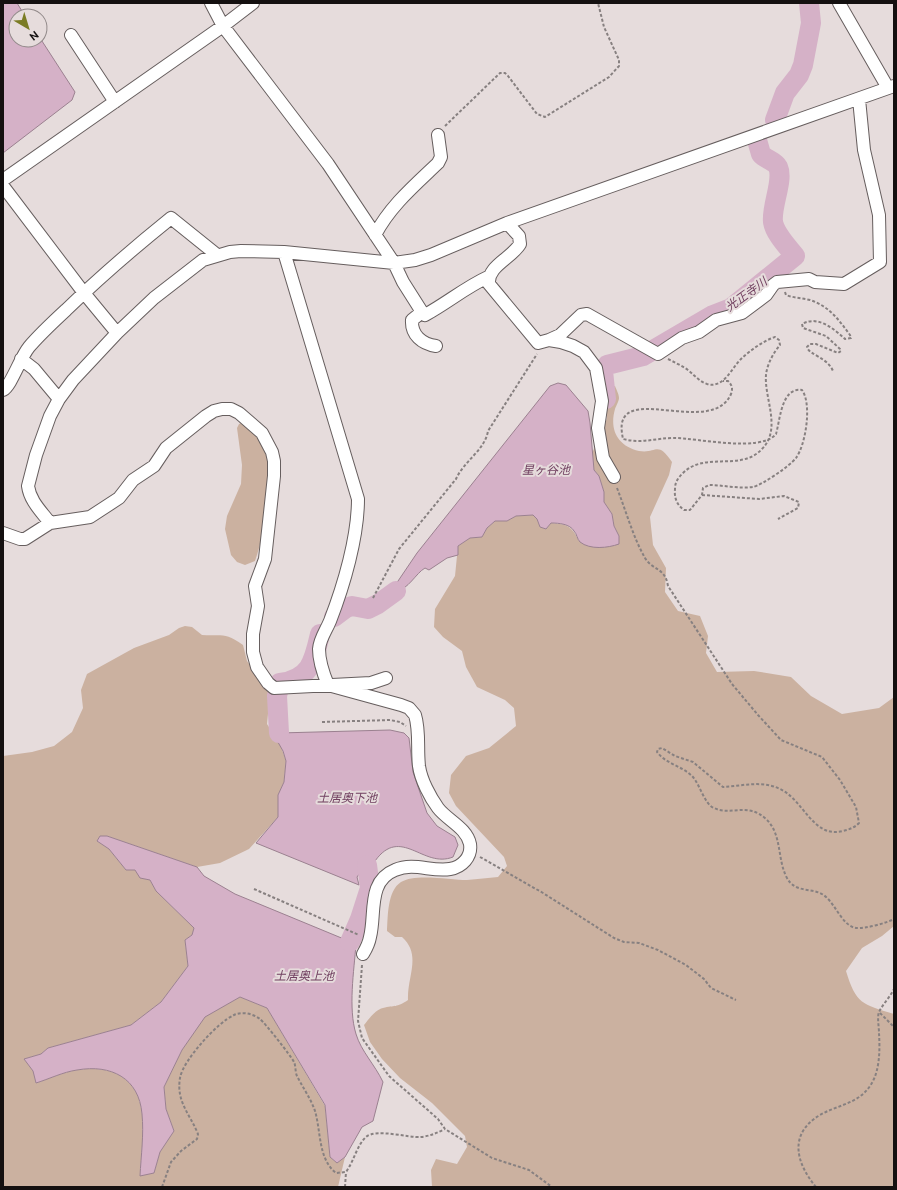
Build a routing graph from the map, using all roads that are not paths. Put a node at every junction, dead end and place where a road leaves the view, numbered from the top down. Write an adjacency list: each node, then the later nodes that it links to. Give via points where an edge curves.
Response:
1 (211, 3): 4 (street)
2 (253, 3): 4 (street)
3 (840, 3): 6 (street)
4 (223, 26): 8 (street); 13 (street, via 328,164)
5 (71, 35): 8 (street)
6 (891, 87): 7 (street)
7 (859, 99): 12 (street); 21 (street, via 864,150 879,215 880,262 844,284 815,282 809,279 777,282 766,295 742,313 716,320 658,354 587,314 581,315 560,335)
8 (115, 102): 10 (street)
9 (438, 135): 13 (street, via 441,157 438,163 406,193)
10 (3, 180)
11 (3, 186): 18 (street)
12 (507, 223): 16 (street, via 431,255); 17 (street, via 519,236 520,244 516,251 492,270)
13 (375, 235): 16 (street)
14 (284, 252): 15 (street, via 241,251); 16 (street); 30 (street, via 358,499 358,514 345,575 319,648 320,663)
15 (217, 255): 18 (street, via 171,218); 20 (street, via 190,268)
16 (394, 263): 19 (street)
17 (488, 277): 19 (street, via 476,282 426,315); 21 (street, via 489,284 535,340)
18 (84, 293): 20 (street); 23 (street, via 40,336)
19 (422, 312): 22 (street, via 412,320 413,331 423,343)
20 (117, 333): 25 (street, via 73,380)
21 (544, 342): 26 (street, via 561,342 584,352 596,368 602,401 598,428 600,446 603,458)
22 (436, 346)
23 (21, 359): 24 (street, via 11,383); 25 (street, via 34,369)
24 (3, 390)
25 (59, 399): 27 (street, via 43,433 28,486 32,501)
26 (614, 478)
27 (50, 523): 28 (street, via 25,539); 30 (street, via 90,517 99,513 119,498 133,480 154,466 166,448 206,416 222,409 231,409 239,413 262,433 274,461 265,559 255,586 258,606 253,652 257,667 268,683 279,688)
28 (3, 533)
29 (386, 678): 30 (street, via 371,683)
30 (328, 684): 31 (street, via 409,708 417,721 419,768 424,783 438,808 470,843 470,853 466,861 449,870 411,866 395,870 386,876 379,884 374,898 370,937)
31 (363, 954)

